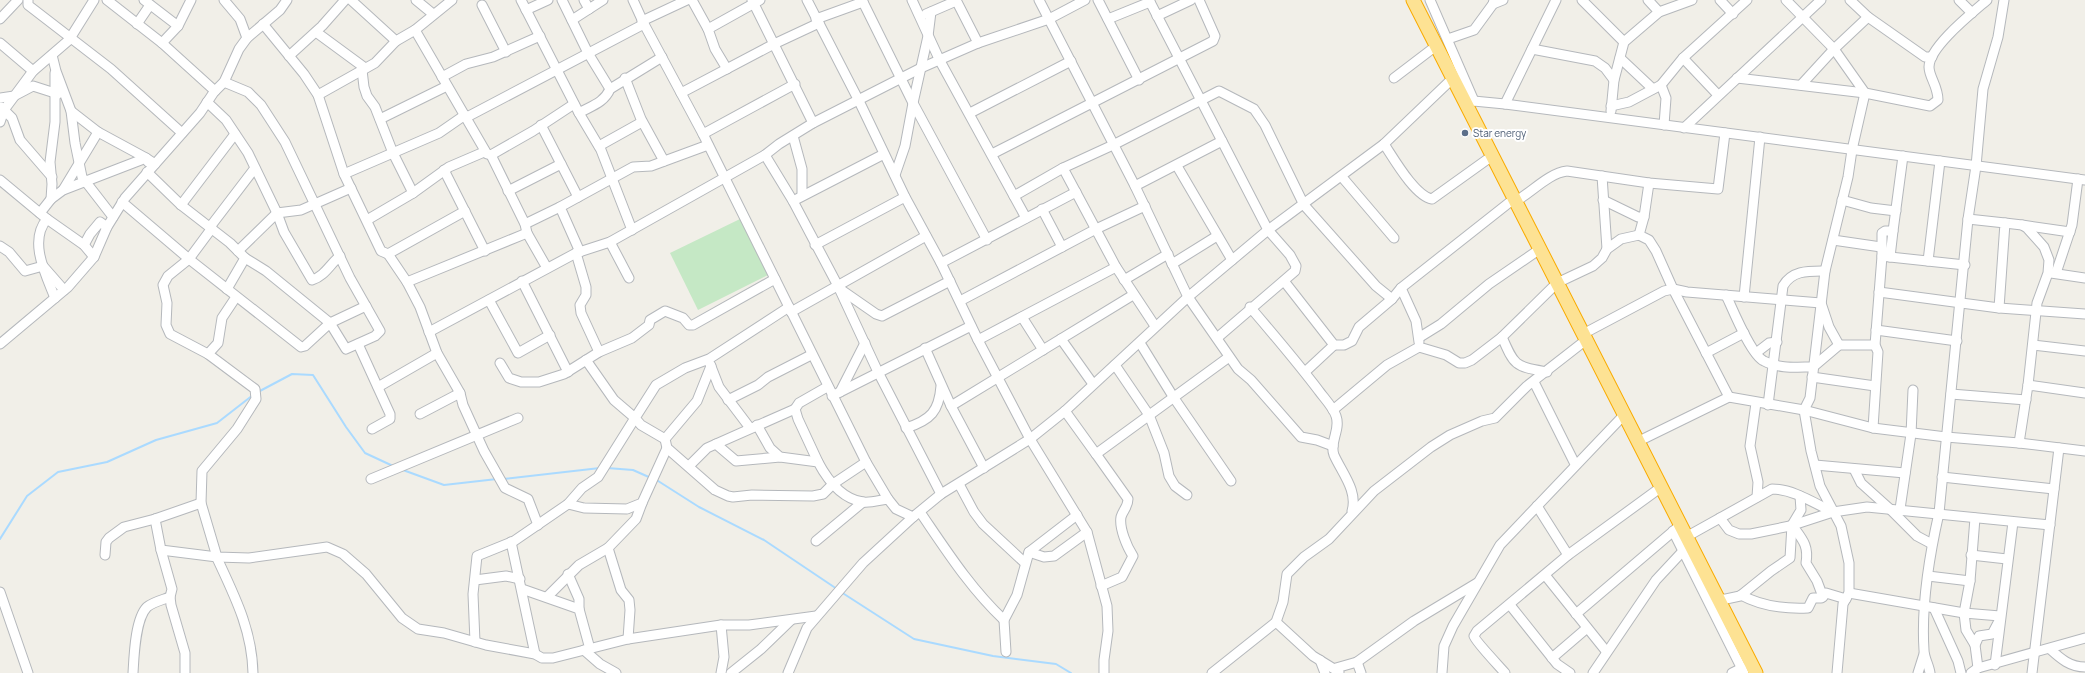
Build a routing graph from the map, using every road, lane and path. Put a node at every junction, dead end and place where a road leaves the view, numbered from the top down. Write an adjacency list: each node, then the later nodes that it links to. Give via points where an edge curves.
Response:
1 (18, 0): 61 (street)
2 (28, 0): 76 (street, via 28,5)
3 (94, 0): 76 (street)
4 (107, 0): 67 (street)
5 (191, 0): 69 (street)
6 (224, 0): 75 (street, via 240,20)
7 (287, 0): 68 (street, via 280,10)
8 (346, 0): 72 (street)
9 (351, 0): 78 (street)
10 (416, 0): 55 (street)
11 (452, 0): 55 (street)
12 (521, 0): 51 (street)
13 (548, 0): 51 (street)
14 (562, 0): 64 (street)
15 (584, 0): 50 (street)
16 (603, 0): 50 (street)
17 (633, 0): 66 (street)
18 (687, 0): 66 (street)
19 (692, 0): 70 (street)
20 (807, 0): 65 (street)
21 (912, 0): 57 (street)
22 (956, 0): 52 (street); 82 (street)
23 (1039, 0): 62 (street)
24 (1085, 0): 62 (street)
25 (1098, 0): 63 (street)
26 (1191, 0): 58 (street)
27 (1199, 0): 95 (street, via 1215,38)
28 (1413, 0): 84 (highway)
29 (1430, 0): 77 (street)
30 (1503, 0): 47 (street)
31 (1556, 0): 85 (street)
32 (1582, 0): 79 (street)
33 (1648, 0): 53 (street)
34 (1692, 0): 48 (street)
35 (1720, 0): 56 (street)
36 (1747, 0): 56 (street)
37 (1786, 0): 60 (street)
38 (1822, 0): 60 (street)
39 (1850, 0): 59 (street)
40 (1959, 0): 54 (street)
41 (1987, 0): 54 (street)
42 (2004, 0): 173 (street, via 1998,37 1983,89)
43 (755, 1): 70 (street); 83 (street)
44 (862, 1): 65 (street); 107 (street)
45 (1149, 1): 58 (street); 63 (street)
46 (147, 2): 67 (street); 69 (street)
47 (1494, 2): 77 (street, via 1474,30)
48 (1675, 3): 53 (street)
49 (482, 5): 87 (street)
50 (589, 9): 64 (street)
51 (526, 10): 73 (street)
52 (931, 12): 57 (street); 74 (street)
53 (1659, 12): 79 (street)
54 (1972, 13): 92 (street, via 1940,44)
55 (433, 14): 71 (street)
56 (1733, 14): 94 (street)
57 (919, 16): 74 (street)
58 (1157, 16): 95 (street)
59 (1868, 17): 86 (street); 92 (street, via 1925,57)
60 (1802, 18): 86 (street); 106 (street)
61 (0, 19)
62 (1049, 19): 82 (street); 97 (street)
63 (1108, 19): 109 (street)
64 (572, 20): 88 (street)
65 (818, 21): 83 (street); 126 (street)
66 (643, 22): 88 (street); 91 (street)
67 (136, 24): 81 (street)
68 (263, 24): 75 (street); 90 (street)
69 (178, 26): 81 (street)
70 (708, 29): 100 (street, via 715,49)
71 (416, 30): 78 (street); 112 (street)
72 (316, 32): 90 (street); 99 (street)
73 (540, 36): 87 (street); 101 (street)
74 (928, 36): 96 (street); 98 (street)
75 (247, 38): 111 (street)
76 (70, 39): 89 (street); 148 (street, via 111,69)
77 (1448, 39): 127 (street)
78 (396, 41): 99 (street, via 375,62)
79 (1624, 42): 93 (street)
80 (0, 43): 102 (street)
81 (162, 43): 117 (street)
82 (978, 43): 96 (street)
83 (774, 44): 100 (street); 113 (street)
84 (1436, 46): 105 (street); 108 (highway)
85 (1532, 49): 110 (street, via 1595,61 1605,68); 132 (street)
86 (1834, 49): 114 (street); 120 (street)
87 (506, 52): 112 (street, via 466,64)
88 (588, 53): 101 (street); 116 (street)
89 (52, 54): 102 (street); 103 (street)
90 (289, 56): 121 (street)
91 (662, 57): 104 (street); 119 (street)
92 (1932, 57): 120 (street, via 1929,68 1938,93 1938,100 1933,104 1918,104)
93 (1620, 58): 110 (street); 115 (street)
94 (1683, 58): 115 (street); 123 (street)
95 (1179, 59): 109 (street); 125 (street)
96 (940, 60): 98 (street); 137 (street)
97 (1071, 61): 130 (street); 137 (street)
98 (920, 68): 107 (street); 129 (street)
99 (363, 69): 121 (street); 140 (street, via 364,87)
100 (727, 69): 119 (street)
101 (557, 70): 131 (street); 138 (street)
102 (33, 71): 122 (street)
103 (56, 71): 118 (street); 133 (street)
104 (625, 78): 116 (street); 142 (street)
105 (1394, 78)
106 (1738, 78): 114 (street); 123 (street)
107 (900, 79): 126 (street); 129 (street)
108 (1452, 79): 127 (highway); 155 (street)
109 (1139, 80): 130 (street)
110 (1614, 80): 134 (street)
111 (224, 82): 117 (street); 205 (street, via 248,92 261,105 285,142)
112 (445, 82): 138 (street); 140 (street)
113 (795, 84): 143 (street); 151 (street)
114 (1801, 85): 120 (street)
115 (1657, 87): 134 (street, via 1629,102); 145 (street, via 1666,98)
116 (610, 89): 136 (street, via 602,101)
117 (215, 91): 128 (street)
118 (54, 92): 122 (street, via 33,86); 133 (street); 181 (street, via 55,122 50,162)
119 (681, 93): 151 (street)
120 (1865, 93): 159 (street)
121 (318, 95): 178 (street)
122 (14, 96): 124 (street); 135 (street)
123 (1718, 96): 146 (street)
124 (0, 98)
125 (1201, 100): 154 (street); 157 (street); 207 (street, via 1219,91 1254,109)
126 (859, 101): 143 (street); 162 (street)
127 (1469, 101): 132 (street); 165 (highway)
128 (207, 102): 148 (street); 150 (street, via 226,120)
129 (913, 103): 179 (street, via 905,146); 235 (street)
130 (1092, 103): 157 (street); 163 (street)
131 (574, 104): 136 (street); 144 (street)
132 (1505, 104): 139 (street)
133 (70, 106): 147 (street); 171 (street)
134 (1611, 106): 139 (street)
135 (2, 108): 141 (street); 181 (street, via 12,118 20,140)
136 (579, 113): 158 (street)
137 (970, 113): 163 (street)
138 (466, 116): 160 (street, via 439,132); 161 (street)
139 (1610, 118): 145 (street)
140 (380, 119): 160 (street)
141 (0, 122)
142 (642, 122): 158 (street); 168 (street)
143 (813, 123): 152 (street)
144 (541, 125): 161 (street); 170 (street)
145 (1664, 125): 146 (street)
146 (1684, 128): 149 (street)
147 (98, 132): 167 (street); 171 (street)
148 (182, 133): 174 (street)
149 (1725, 133): 153 (street); 188 (street, via 1718,189)
150 (235, 134): 175 (street); 206 (street)
151 (702, 134): 156 (street)
152 (793, 136): 164 (street); 195 (street, via 802,169)
153 (1760, 137): 159 (street); 282 (street)
154 (1222, 141): 172 (street); 227 (street)
155 (1384, 144): 165 (street, via 1415,188 1426,198 1432,199); 182 (street)
156 (708, 145): 168 (street); 183 (street)
157 (1113, 145): 176 (street); 189 (street)
158 (599, 146): 184 (street)
159 (1852, 150): 166 (street); 202 (street)
160 (393, 153): 178 (street); 194 (street)
161 (487, 153): 177 (street); 192 (street)
162 (884, 154): 179 (street); 195 (street)
163 (992, 154): 196 (street)
164 (765, 155): 183 (street); 204 (street)
165 (1492, 156): 199 (highway)
166 (1903, 156): 169 (street); 212 (street)
167 (146, 158): 174 (street); 187 (street)
168 (664, 161): 184 (street, via 651,166 633,167)
169 (1940, 161): 173 (street); 255 (street)
170 (561, 164): 192 (street); 198 (street)
171 (79, 165): 187 (street); 191 (street)
172 (1177, 166): 189 (street); 233 (street)
173 (1976, 166): 185 (street); 218 (street)
174 (151, 168): 203 (street); 206 (street)
175 (255, 168): 213 (street); 224 (street)
176 (1063, 168): 193 (street); 196 (street)
177 (444, 170): 194 (street); 211 (street)
178 (344, 174): 190 (street)
179 (895, 175): 197 (street)
180 (1602, 176): 188 (street); 199 (street, via 1561,172); 201 (street)
181 (52, 177): 200 (street)
182 (1342, 177): 207 (street); 234 (street)
183 (723, 178): 226 (street); 266 (street)
184 (612, 179): 198 (street); 226 (street)
185 (2081, 179): 229 (street)
186 (0, 180): 214 (street)
187 (86, 182): 191 (street); 215 (street)
188 (1649, 183): 216 (street)
189 (1135, 186): 208 (street)
190 (351, 188): 205 (street); 219 (street)
191 (63, 190): 200 (street)
192 (508, 191): 221 (street)
193 (1076, 192): 210 (street); 225 (street)
194 (413, 193): 219 (street)
195 (802, 196): 204 (street)
196 (1014, 196): 217 (street)
197 (905, 197): 232 (street); 240 (street)
198 (578, 198): 209 (street)
199 (1515, 199): 242 (highway); 274 (street)
200 (51, 200): 214 (street)
201 (1603, 200): 216 (street, via 1638,217); 243 (street)
202 (1842, 200): 212 (street, via 1871,208); 236 (street)
203 (122, 202): 215 (street); 253 (street)
204 (793, 202): 240 (street)
205 (316, 204): 213 (street, via 301,210); 250 (street)
206 (181, 205): 224 (street)
207 (1304, 205): 227 (street); 286 (street, via 1376,286)
208 (1145, 206): 225 (street); 249 (street)
209 (560, 207): 221 (street); 246 (street)
210 (1042, 209): 217 (street); 241 (street)
211 (465, 211): 245 (street); 248 (street)
212 (1896, 211): 228 (street)
213 (277, 213): 244 (street); 250 (street, via 284,232 312,280 329,270 331,264)
214 (43, 216): 239 (street); 259 (street, via 38,233)
215 (113, 217): 223 (street)
216 (1644, 217): 231 (street)
217 (1026, 218): 235 (street)
218 (1968, 219): 220 (street); 258 (street)
219 (367, 220): 248 (street, via 382,251)
220 (2004, 223): 222 (street); 293 (street)
221 (525, 224): 230 (street)
222 (2022, 225): 229 (street); 263 (street, via 2044,247)
223 (107, 227): 239 (street, via 100,222); 251 (street)
224 (211, 228): 244 (street); 253 (street)
225 (1096, 229): 241 (street); 260 (street)
226 (632, 230): 237 (street)
227 (1268, 230): 254 (street); 270 (street, via 1290,255 1296,266 1295,271)
228 (1893, 231): 247 (street); 247 (street, via 1882,233)
229 (2070, 232): 263 (street)
230 (527, 233): 245 (street); 261 (street)
231 (1639, 235): 243 (street, via 1621,239); 276 (street, via 1649,240)
232 (926, 236): 256 (street); 273 (street)
233 (1217, 236): 254 (street); 257 (street)
234 (1394, 238)
235 (987, 240): 256 (street)
236 (1833, 240): 247 (street); 262 (street)
237 (610, 242): 246 (street); 264 (street)
238 (0, 246): 259 (street, via 9,252 25,271)
239 (84, 246): 251 (street)
240 (815, 246): 273 (street)
241 (1062, 247): 288 (street)
242 (1540, 249): 272 (highway); 305 (street, via 1488,284 1440,324)
243 (1607, 249): 272 (street, via 1593,266)
244 (238, 251): 252 (street)
245 (484, 252): 271 (street)
246 (578, 253): 261 (street); 326 (street, via 586,287 586,295 580,305 581,313)
247 (1884, 253): 255 (street); 278 (street)
248 (388, 254): 271 (street)
249 (1168, 254): 257 (street); 267 (street)
250 (340, 256): 291 (street)
251 (94, 257): 277 (street)
252 (245, 258): 275 (street); 298 (street, via 266,271)
253 (189, 259): 275 (street); 329 (street, via 168,276 163,285 167,303 166,325 170,334)
254 (1232, 260): 284 (street)
255 (1928, 261): 258 (street)
256 (941, 264): 269 (street)
257 (1172, 264): 284 (street)
258 (1965, 265): 290 (street)
259 (43, 266): 277 (street); 283 (street)
260 (1116, 267): 267 (street); 297 (street)
261 (547, 268): 268 (street)
262 (1825, 271): 287 (street, via 1807,270 1787,279); 289 (street)
263 (2052, 273): 265 (street); 295 (street)
264 (629, 278)
265 (2085, 278)
266 (775, 279): 294 (street); 326 (street, via 693,325 665,311 650,320 649,324 632,338)
267 (1124, 280): 279 (street)
268 (522, 281): 285 (street); 304 (street)
269 (950, 281): 273 (street, via 882,316); 288 (street)
270 (1284, 281): 292 (street); 317 (street)
271 (407, 282): 302 (street)
272 (1557, 283): 306 (street); 307 (highway)
273 (838, 286): 294 (street); 313 (street)
274 (1401, 288): 286 (street); 305 (street, via 1416,321)
275 (227, 289): 281 (street)
276 (1673, 289): 280 (street); 307 (street, via 1664,291); 327 (street)
277 (64, 290): 283 (street)
278 (1879, 292): 290 (street); 301 (street)
279 (1133, 295): 300 (street); 309 (street)
280 (1726, 295): 282 (street); 303 (street)
281 (236, 297): 298 (street, via 301,347); 329 (street, via 222,318 218,342)
282 (1744, 297): 287 (street)
283 (54, 298): 315 (street)
284 (1188, 298): 300 (street); 308 (street)
285 (489, 300): 302 (street); 304 (street, via 518,353)
286 (1392, 300): 317 (street, via 1359,327 1352,341)
287 (1781, 300): 289 (street); 312 (street)
288 (960, 301): 299 (street)
289 (1821, 303): 318 (street, via 1829,327); 341 (street)
290 (1961, 304): 293 (street); 311 (street)
291 (366, 306): 298 (street); 316 (street, via 380,331 376,336)
292 (1250, 307): 308 (street); 339 (street)
293 (1998, 308): 295 (street)
294 (790, 310): 330 (street); 334 (street)
295 (2036, 311): 296 (street); 320 (street)
296 (2085, 314)
297 (1022, 316): 310 (street); 323 (street)
298 (330, 323): 316 (street, via 346,350)
299 (971, 326): 310 (street); 322 (street)
300 (1155, 326): 314 (street)
301 (1876, 330): 311 (street); 319 (street)
302 (429, 332): 325 (street)
303 (1744, 333): 327 (street); 328 (street)
304 (550, 335): 337 (street)
305 (1420, 337): 321 (street)
306 (1502, 337): 321 (street, via 1465,363); 340 (street, via 1512,361 1524,368)
307 (1584, 337): 340 (street); 368 (highway)
308 (1217, 338): 331 (street)
309 (1061, 339): 323 (street); 344 (street)
310 (978, 340): 342 (street)
311 (1957, 341): 354 (street)
312 (1776, 342): 328 (street, via 1769,343); 336 (street)
313 (865, 343): 338 (street); 353 (street)
314 (1140, 343): 335 (street); 356 (street)
315 (0, 344)
316 (358, 344): 348 (street)
317 (1334, 345): 339 (street)
318 (1839, 345): 319 (street); 341 (street)
319 (1875, 345): 347 (street, via 1878,352)
320 (2033, 345): 324 (street); 345 (street)
321 (1419, 347): 363 (street, via 1387,365)
322 (925, 348): 338 (street); 346 (street)
323 (1043, 350): 342 (street)
324 (2085, 351)
325 (437, 352): 348 (street); 351 (street)
326 (599, 352): 332 (street)
327 (1706, 353): 355 (street)
328 (1756, 353): 336 (street, via 1759,358)
329 (208, 354): 409 (street, via 256,392 256,399 238,429 202,471)
330 (811, 355): 349 (street); 357 (street)
331 (1229, 357): 356 (street); 383 (street, via 1301,437)
332 (586, 360): 337 (street); 370 (street, via 614,400)
333 (500, 363): 337 (street, via 509,378 521,382 539,382)
334 (710, 363): 357 (street, via 719,387); 370 (street, via 685,368 656,385); 381 (street, via 697,401)
335 (1115, 365): 344 (street); 367 (street)
336 (1774, 365): 341 (street); 360 (street)
337 (568, 372)
338 (878, 372): 353 (street); 372 (street)
339 (1305, 372): 363 (street)
340 (1547, 372): 343 (street)
341 (1813, 372): 347 (street); 364 (street, via 1810,398)
342 (998, 378): 361 (street); 378 (street)
343 (1534, 382): 390 (street); 416 (street, via 1496,418 1482,421 1431,446 1374,491)
344 (1093, 384): 365 (street)
345 (2028, 385): 352 (street); 358 (street)
346 (941, 386): 361 (street); 372 (street, via 936,409 926,419)
347 (1875, 386): 373 (street)
348 (378, 387): 374 (street, via 390,419)
349 (827, 387): 353 (street); 362 (street, via 799,403)
350 (1913, 390): 375 (street)
351 (460, 393): 366 (street); 376 (street)
352 (2085, 393)
353 (836, 394): 389 (street)
354 (1951, 394): 358 (street); 377 (street)
355 (1729, 397): 359 (street); 379 (street)
356 (1174, 398): 367 (street); 398 (street)
357 (728, 400): 371 (street)
358 (2026, 400): 380 (street)
359 (1756, 403): 360 (street); 405 (street, via 1750,446 1758,482)
360 (1768, 405): 364 (street)
361 (951, 406): 393 (street)
362 (795, 409): 371 (street); 388 (street)
363 (1333, 410): 383 (street, via 1338,430)
364 (1804, 410): 373 (street); 391 (street)
365 (1065, 411): 378 (street); 386 (street)
366 (420, 414)
367 (1149, 415): 386 (street); 404 (street, via 1164,453 1169,476 1175,486)
368 (1624, 415): 379 (highway); 390 (street)
369 (518, 418): 376 (street)
370 (634, 418): 381 (street); 411 (street, via 598,477 582,488)
371 (754, 427): 382 (street); 387 (street, via 770,448)
372 (906, 428): 403 (street)
373 (1873, 428): 375 (street)
374 (372, 429)
375 (1911, 434): 377 (street); 395 (street)
376 (477, 435): 397 (street); 425 (street, via 505,488 528,500)
377 (1946, 437): 380 (street); 396 (street)
378 (1030, 439): 393 (street); 419 (street)
379 (1638, 442): 401 (highway)
380 (2019, 443): 384 (street)
381 (666, 444): 392 (street); 410 (street)
382 (716, 444): 387 (street, via 736,461); 392 (street, via 707,448)
383 (1333, 446): 416 (street, via 1334,454 1355,501)
384 (2059, 448): 385 (street); 402 (street)
385 (2085, 451)
386 (1096, 454): 451 (street, via 1128,499 1121,523 1133,556 1122,576)
387 (780, 456): 388 (street)
388 (818, 462): 399 (street)
389 (866, 462): 399 (street); 407 (street)
390 (1575, 464): 412 (street)
391 (1814, 465): 394 (street); 415 (street, via 1820,486)
392 (689, 466): 399 (street, via 715,490 728,496 813,496 823,494)
393 (984, 468): 400 (street)
394 (1854, 469): 395 (street); 413 (street, via 1861,483)
395 (1905, 473): 414 (street)
396 (1942, 477): 402 (street); 417 (street)
397 (370, 479)
398 (1231, 481)
399 (833, 484): 408 (street, via 846,496)
400 (959, 484): 403 (street); 443 (street, via 983,524)
401 (1660, 488): 429 (highway); 439 (street)
402 (2054, 489): 427 (street)
403 (941, 494): 418 (street)
404 (1187, 495)
405 (1757, 497): 406 (street, via 1776,489); 420 (street)
406 (1800, 497): 415 (street); 423 (street); 426 (street, via 1801,510)
407 (888, 499): 408 (street); 418 (street, via 896,509)
408 (863, 502): 431 (street)
409 (201, 503): 422 (street); 441 (street)
410 (642, 503): 411 (street, via 627,509 584,508); 434 (street, via 636,519)
411 (568, 504): 425 (street)
412 (1537, 506): 439 (street); 450 (street, via 1500,545)
413 (1890, 508): 414 (street); 415 (street, via 1853,508); 433 (street, via 1917,536)
414 (1900, 509): 417 (street)
415 (1833, 512): 423 (street); 455 (street, via 1842,526 1849,563)
416 (1352, 513): 470 (street, via 1328,539 1287,574 1283,602)
417 (1939, 513): 421 (street); 433 (street)
418 (917, 514): 466 (street, via 863,563); 469 (street, via 984,601)
419 (1078, 516): 428 (street); 437 (street)
420 (1720, 518): 426 (street, via 1729,530 1739,534 1751,534); 429 (street)
421 (1975, 518): 424 (street); 440 (street)
422 (155, 519): 435 (street); 438 (street, via 124,527 106,542)
423 (1806, 521): 426 (street); 430 (street)
424 (2013, 522): 427 (street); 442 (street)
425 (538, 525): 432 (street)
426 (1792, 525): 430 (street); 454 (street, via 1790,558)
427 (2050, 525): 482 (street)
428 (1087, 532): 437 (street, via 1054,556 1044,557); 451 (street)
429 (1680, 532): 436 (street); 459 (highway); 465 (street)
430 (1803, 540): 458 (street, via 1808,551 1806,563)
431 (816, 541)
432 (511, 542): 447 (street); 448 (street, via 477,556)
433 (1932, 544): 446 (street)
434 (608, 548): 444 (street, via 590,557); 474 (street, via 621,590 629,600)
435 (161, 550): 441 (street); 456 (street, via 172,589)
436 (1683, 551): 480 (street, via 1656,580); 491 (street)
437 (1029, 552): 443 (street)
438 (105, 555)
439 (1568, 555): 445 (street)
440 (1971, 555): 442 (street); 449 (street)
441 (217, 557): 476 (street, via 249,558 327,547 343,554 366,574 402,618 418,629); 497 (street, via 244,616 253,658)
442 (2007, 558): 467 (street)
443 (1025, 563): 469 (street, via 1017,596)
444 (568, 574): 457 (street); 463 (street, via 579,599)
445 (1545, 575): 460 (street); 465 (street)
446 (1928, 576): 449 (street); 461 (street)
447 (520, 579): 448 (street, via 506,576); 452 (street)
448 (475, 580): 476 (street, via 473,594)
449 (1970, 581): 464 (street)
450 (1480, 582): 487 (street, via 1414,621); 507 (street, via 1459,614 1444,646)
451 (1101, 586): 502 (street, via 1107,606 1108,631)
452 (522, 589): 457 (street); 483 (street)
453 (0, 592): 494 (street)
454 (1741, 595): 458 (street, via 1786,609 1808,608 1813,598); 459 (street, via 1726,600)
455 (1847, 596): 458 (street, via 1826,593); 461 (street); 513 (street, via 1843,604)
456 (170, 597): 495 (street, via 144,610 137,630); 496 (street, via 185,653)
457 (547, 597): 463 (street)
458 (1823, 597)
459 (1718, 599): 512 (highway)
460 (1510, 605): 488 (street); 508 (street, via 1474,636)
461 (1925, 606): 462 (street); 471 (street); 484 (street)
462 (1934, 608): 464 (street); 471 (street)
463 (580, 609): 479 (street)
464 (1964, 613): 467 (street); 477 (street, via 1966,630)
465 (1576, 614): 473 (street)
466 (816, 616): 468 (street); 501 (street, via 807,628)
467 (2000, 618): 477 (street, via 1992,634 1979,636); 489 (street)
468 (791, 620): 472 (street); 500 (street)
469 (1004, 620): 481 (street)
470 (1276, 622): 486 (street); 503 (street)
471 (1941, 622): 516 (street)
472 (721, 625): 474 (street); 485 (street)
473 (1587, 628): 480 (street); 488 (street)
474 (628, 638): 479 (street)
475 (2085, 638): 478 (street)
476 (476, 642): 483 (street)
477 (1975, 645): 493 (street)
478 (2050, 649): 482 (street); 490 (street, via 2063,661)
479 (587, 650): 483 (street, via 546,659); 498 (street, via 600,664)
480 (1606, 651): 510 (street)
481 (1006, 652)
482 (2036, 652): 489 (street); 517 (street)
483 (534, 654)
484 (1924, 654): 514 (street); 515 (street)
485 (724, 657): 499 (street); 500 (street)
486 (1320, 660): 492 (street); 504 (street)
487 (1357, 662): 492 (street); 505 (street); 506 (street)
488 (1556, 665): 509 (street)
489 (1995, 665): 493 (street)
490 (2080, 669)
491 (1743, 670): 511 (street)
492 (1337, 671)
493 (1975, 671)
494 (28, 673)
495 (133, 673)
496 (185, 673)
497 (253, 673)
498 (616, 673)
499 (721, 673)
500 (731, 673)
501 (788, 673)
502 (1104, 673)
503 (1212, 673)
504 (1325, 673)
505 (1352, 673)
506 (1361, 673)
507 (1442, 673)
508 (1505, 673)
509 (1570, 673)
510 (1592, 673)
511 (1732, 673)
512 (1756, 673)
513 (1836, 673)
514 (1918, 673)
515 (1930, 673)
516 (1961, 673)
517 (2032, 673)

